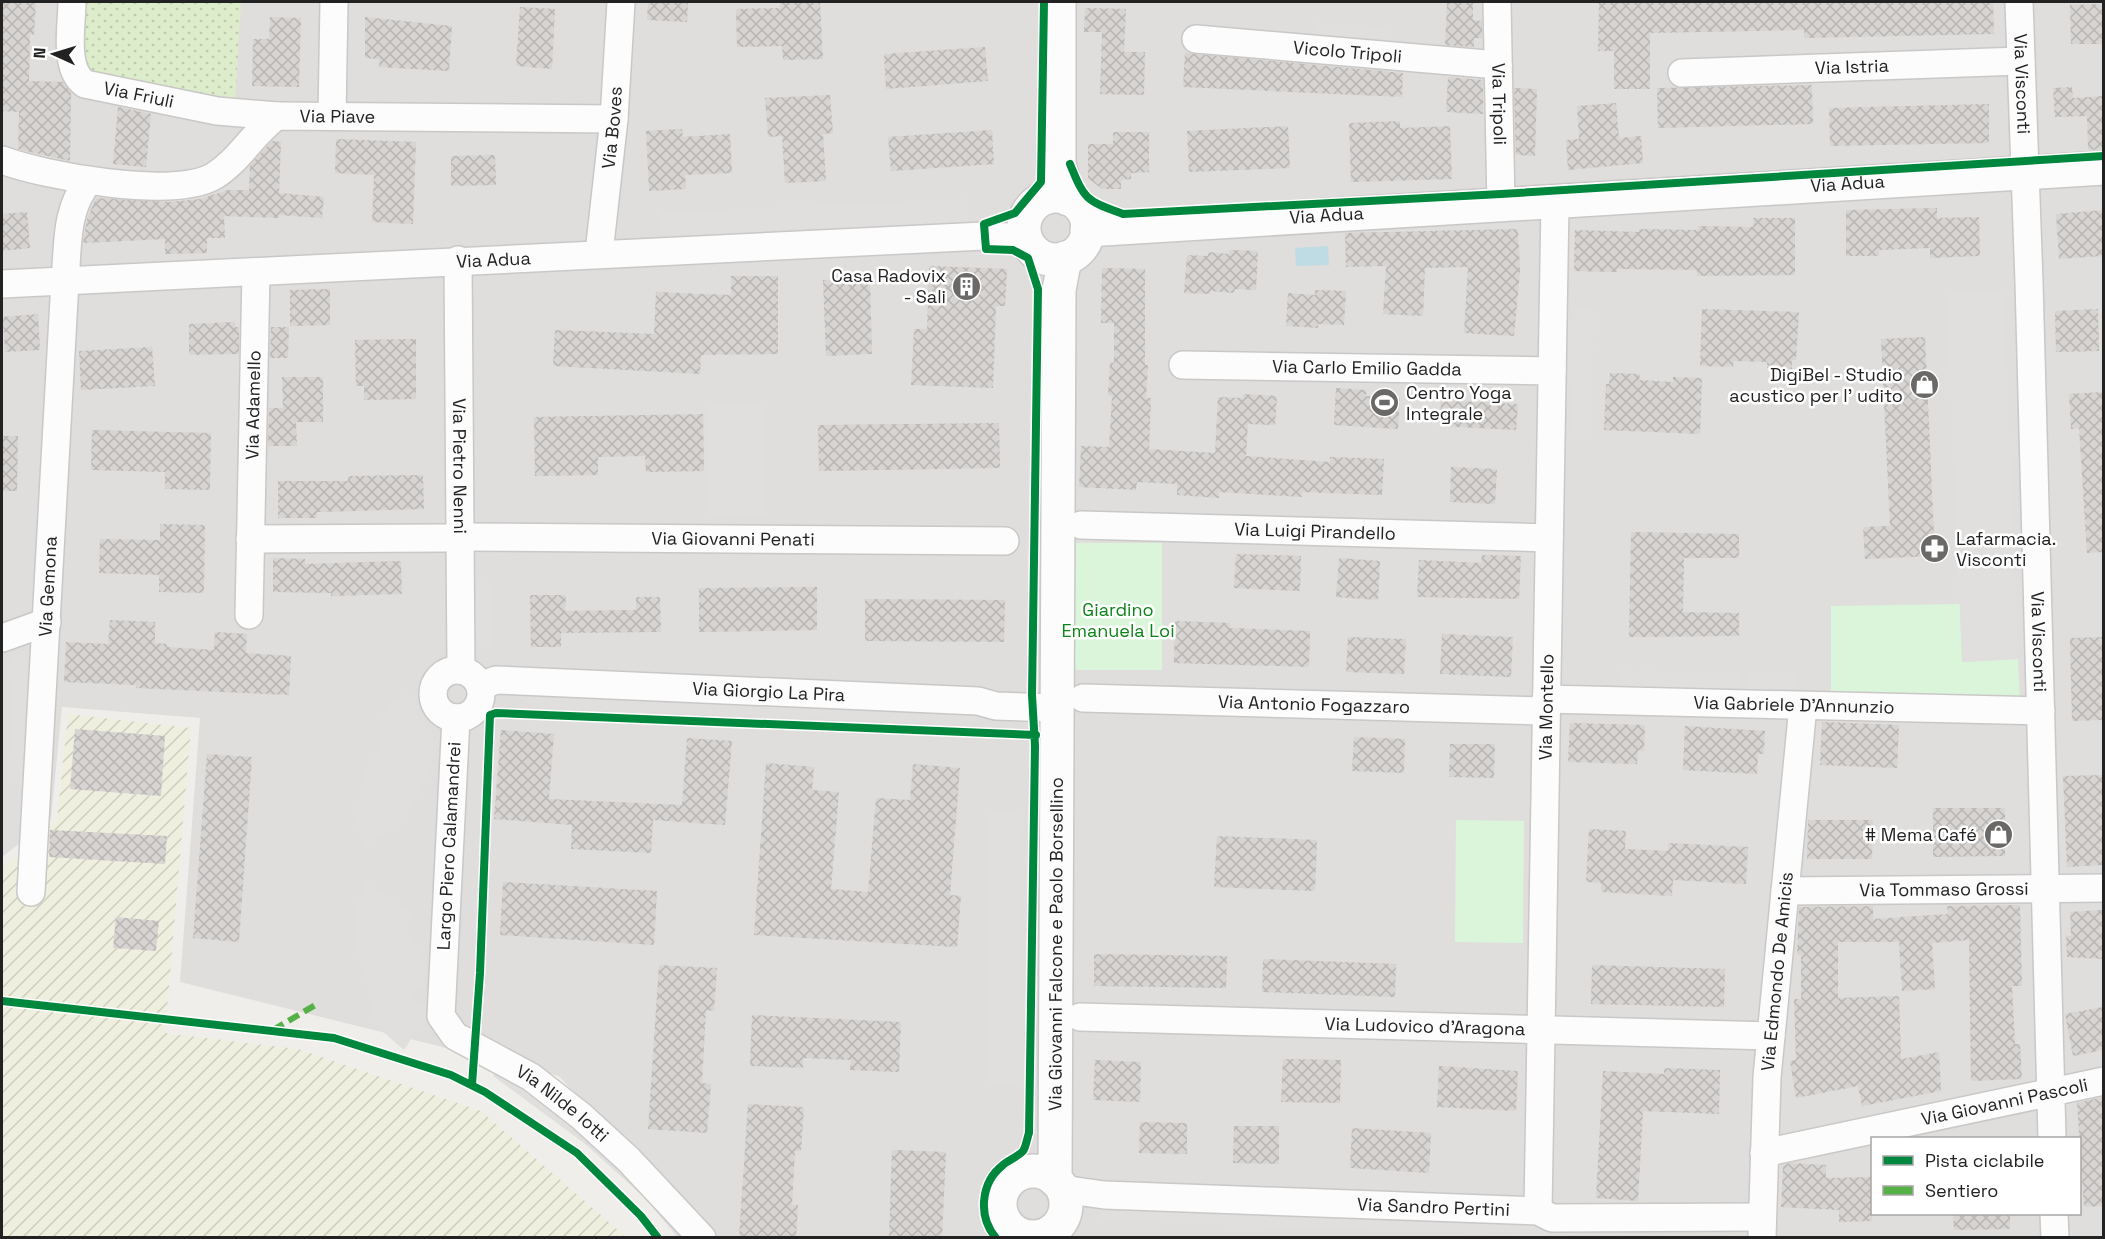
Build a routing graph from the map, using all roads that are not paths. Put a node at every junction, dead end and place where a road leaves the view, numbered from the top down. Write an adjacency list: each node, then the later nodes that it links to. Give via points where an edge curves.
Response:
1 (72, 2): 12 (street, Via Friuli, via 72,66 85,84 217,111)
2 (334, 2): 13 (street)
3 (621, 2): 14 (street, Via Boves)
4 (1051, 2): 21 (street)
5 (1059, 2): 21 (street, via 1059,164)
6 (1497, 2): 10 (street, Via Tripoli)
7 (2019, 2): 9 (street, Via Visconti)
8 (1196, 39): 10 (street, Vicolo Tripoli)
9 (2021, 61): 11 (street, Via Istria); 17 (street, Via Visconti)
10 (1498, 65): 20 (street, Via Tripoli)
11 (1682, 73)
12 (277, 116): 13 (street, Via Piave); 18 (street, Via Piave, via 223,170 203,182 176,186)
13 (332, 116): 14 (street, Via Piave)
14 (614, 119): 22 (street, Via Boves)
15 (2, 160): 18 (street, Via Piave, via 45,174)
16 (2103, 168): 17 (street, Via Adua)
17 (2026, 174): 19 (street, Via Adua); 41 (street, Via Visconti)
18 (89, 181): 25 (street, via 71,216)
19 (1555, 203): 20 (street, Via Adua); 28 (street, Via Montello)
20 (1501, 206): 21 (street, Via Adua, via 1087,230 1079,249)
21 (1046, 228): 22 (street, Via Adua, via 984,236); 38 (street, Via Giovanni Falcone e Paolo Borsellino)
22 (599, 253): 23 (street, Via Adua)
23 (458, 260): 24 (street, Via Adua); 30 (street, Via Pietro Nenni)
24 (256, 272): 25 (street, Via Adua); 32 (street, Via Adamello)
25 (65, 281): 26 (street, Via Adua); 35 (street, Via Gemona)
26 (2, 284)
27 (1183, 365): 28 (street, Via Carlo Emilio Gadda)
28 (1552, 371): 31 (street, Via Montello)
29 (1081, 525): 31 (street, Via Luigi Pirandello)
30 (453, 538): 32 (street); 33 (street, Via Giovanni Penati); 37 (street, Via Pietro Nenni)
31 (1549, 538): 39 (street, Via Montello)
32 (250, 539): 34 (street, Via Adamello)
33 (1005, 541)
34 (249, 615)
35 (47, 622): 36 (street); 46 (street, Via Gemona)
36 (2, 638)
37 (470, 678): 38 (street, Via Giorgio La Pira, via 978,701 996,706); 42 (street, via 481,695 479,704 473,712); 42 (street, via 446,673 434,691 438,708)
38 (1061, 704): 39 (street, Via Antonio Fogazzaro); 55 (street, Via Giovanni Falcone e Paolo Borsellino, via 1038,1154)
39 (1546, 705): 40 (street, Via Gabriele D'Annunzio); 49 (street, Via Montello)
40 (1803, 706): 41 (street, Via Gabriele D'Annunzio); 45 (street, Via Edmondo De Amicis)
41 (2041, 711): 43 (street, Via Visconti)
42 (456, 718): 47 (street, Largo Piero Calamandrei)
43 (2046, 888): 44 (street, Via Tommaso Grossi); 45 (street, Via Tommaso Grossi); 52 (street, Via Visconti)
44 (2103, 888)
45 (1785, 891): 50 (street, Via Edmondo De Amicis)
46 (31, 892)
47 (442, 974): 59 (street, Via Nilde Iotti, via 441,1016 455,1036 531,1077 581,1116 636,1167)
48 (1080, 1017): 49 (street, Via Ludovico d'Aragona)
49 (1540, 1030): 50 (street, Via Ludovico d'Aragona); 56 (street, Via Montello)
50 (1771, 1036): 54 (street, Via Edmondo De Amicis)
51 (2103, 1081): 52 (street, Via Giovanni Pascoli)
52 (2051, 1092): 53 (street, Via Visconti); 54 (street, Via Giovanni Pascoli)
53 (2052, 1137)
54 (1764, 1153): 58 (street, Via Edmondo De Amicis)
55 (1045, 1211): 56 (street, Via Sandro Pertini, via 1104,1195)
56 (1538, 1211): 58 (street, Via Sandro Pertini, via 1552,1218)
57 (2054, 1215): 60 (street)
58 (1762, 1227)
59 (702, 1238)
60 (2055, 1238)

